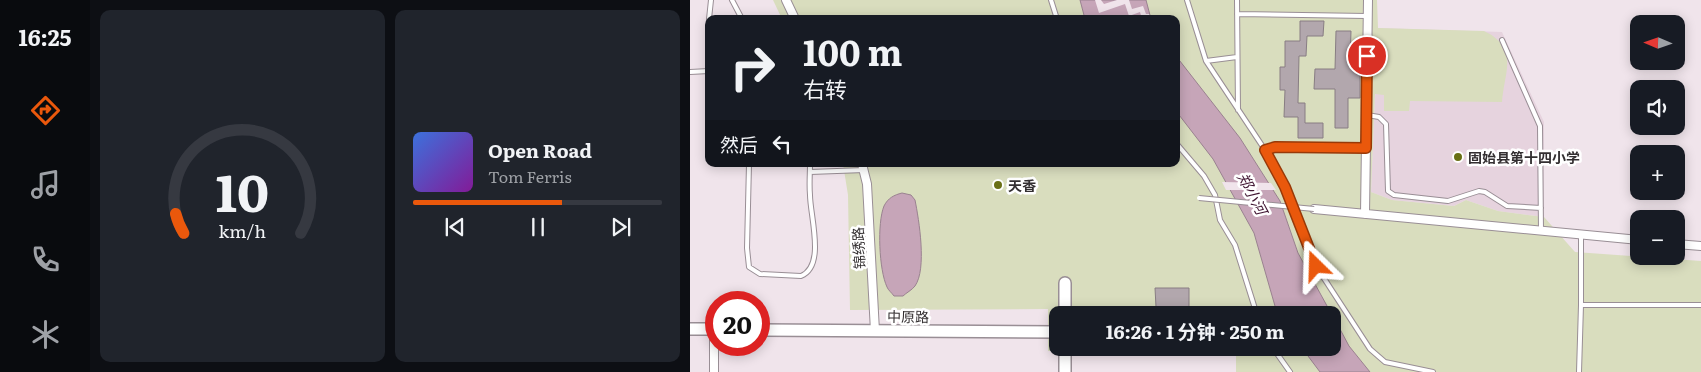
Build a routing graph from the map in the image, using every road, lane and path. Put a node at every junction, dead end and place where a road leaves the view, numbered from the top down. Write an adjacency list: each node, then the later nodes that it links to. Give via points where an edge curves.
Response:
1 (711, 0): 9 (lane)
2 (732, 0): 10 (lane)
3 (786, 0): 11 (street)
4 (1051, 0): 12 (lane)
5 (1187, 0): 16 (lane)
6 (1237, 0): 8 (lane)
7 (1368, 0): 13 (street)
8 (1237, 14): 13 (lane); 15 (lane)
9 (710, 15)
10 (740, 15)
11 (793, 15)
12 (1056, 15)
13 (1367, 16): 20 (street)
14 (1502, 40): 29 (lane, via 1539,119)
15 (1237, 57): 16 (lane); 19 (lane)
16 (1206, 61): 19 (lane)
17 (705, 71): 18 (lane)
18 (690, 72)
19 (1238, 110): 23 (lane)
20 (1366, 115): 22 (street); 29 (lane, via 1379,117 1386,124 1386,182 1388,191 1394,195 1448,201 1479,191 1486,192 1506,206)
21 (1180, 148): 40 (lane, via 1215,195 1220,220 1235,245)
22 (1366, 148): 23 (lane, via 1275,147); 31 (street)
23 (1265, 150): 53 (lane, via 1285,187 1316,266 1370,349 1386,362)
24 (749, 167): 27 (lane, via 747,248 749,267 760,274 801,276 812,264 814,230)
25 (810, 167): 27 (lane)
26 (863, 167): 27 (lane); 45 (street, 锦绣路, via 867,184)
27 (810, 172)
28 (1199, 198): 30 (lane, bridge)
29 (1541, 208): 32 (lane)
30 (1314, 209): 31 (street)
31 (1365, 214): 32 (street)
32 (1541, 231): 33 (street)
33 (1581, 235): 34 (street); 41 (lane)
34 (1630, 239)
35 (1685, 245): 36 (street)
36 (1701, 246)
37 (1065, 283): 39 (main road)
38 (1701, 305): 41 (lane)
39 (1065, 306)
40 (1254, 306)
41 (1581, 306): 54 (lane)
42 (690, 329): 43 (main road)
43 (705, 329)
44 (770, 330): 45 (main road, 中原路)
45 (875, 330): 46 (main road, 中原路)
46 (1049, 332)
47 (714, 356): 50 (street)
48 (1065, 356): 51 (main road)
49 (1279, 356): 52 (lane)
50 (714, 372)
51 (1065, 372)
52 (1290, 372)
53 (1433, 372)
54 (1579, 372)

